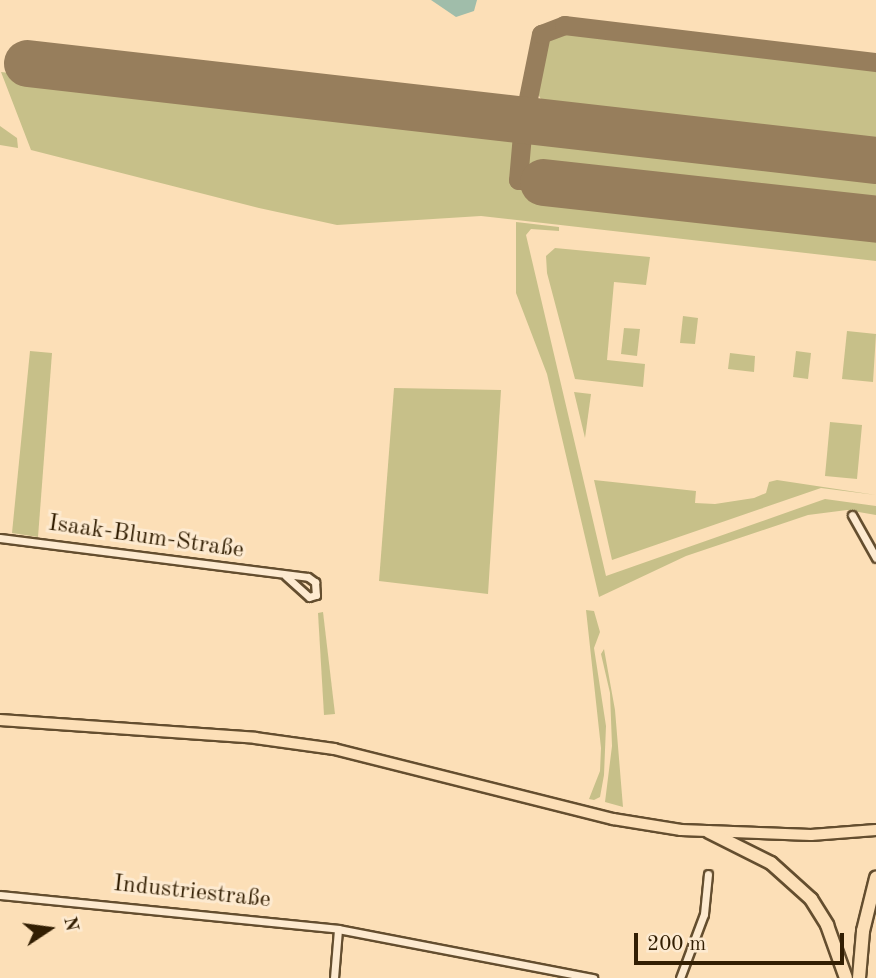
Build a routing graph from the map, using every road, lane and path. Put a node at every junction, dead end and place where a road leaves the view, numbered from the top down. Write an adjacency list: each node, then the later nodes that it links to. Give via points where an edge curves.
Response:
1 (852, 515): 3 (street)
2 (0, 538): 4 (street, Isaak-Blum-Straße)
3 (876, 558)
4 (286, 576)
5 (0, 720): 7 (main road, via 255,738 334,749 620,820)
6 (876, 830): 7 (main road, via 811,835)
7 (709, 832): 15 (highway, via 771,863 811,900 827,925)
8 (708, 874): 14 (street, via 704,914)
9 (876, 878): 16 (highway, via 863,931)
10 (0, 895): 11 (street, Industriestraße)
11 (338, 929): 12 (street); 13 (street, Industriestraße)
12 (334, 978)
13 (593, 978)
14 (680, 978)
15 (846, 978)
16 (859, 978)

